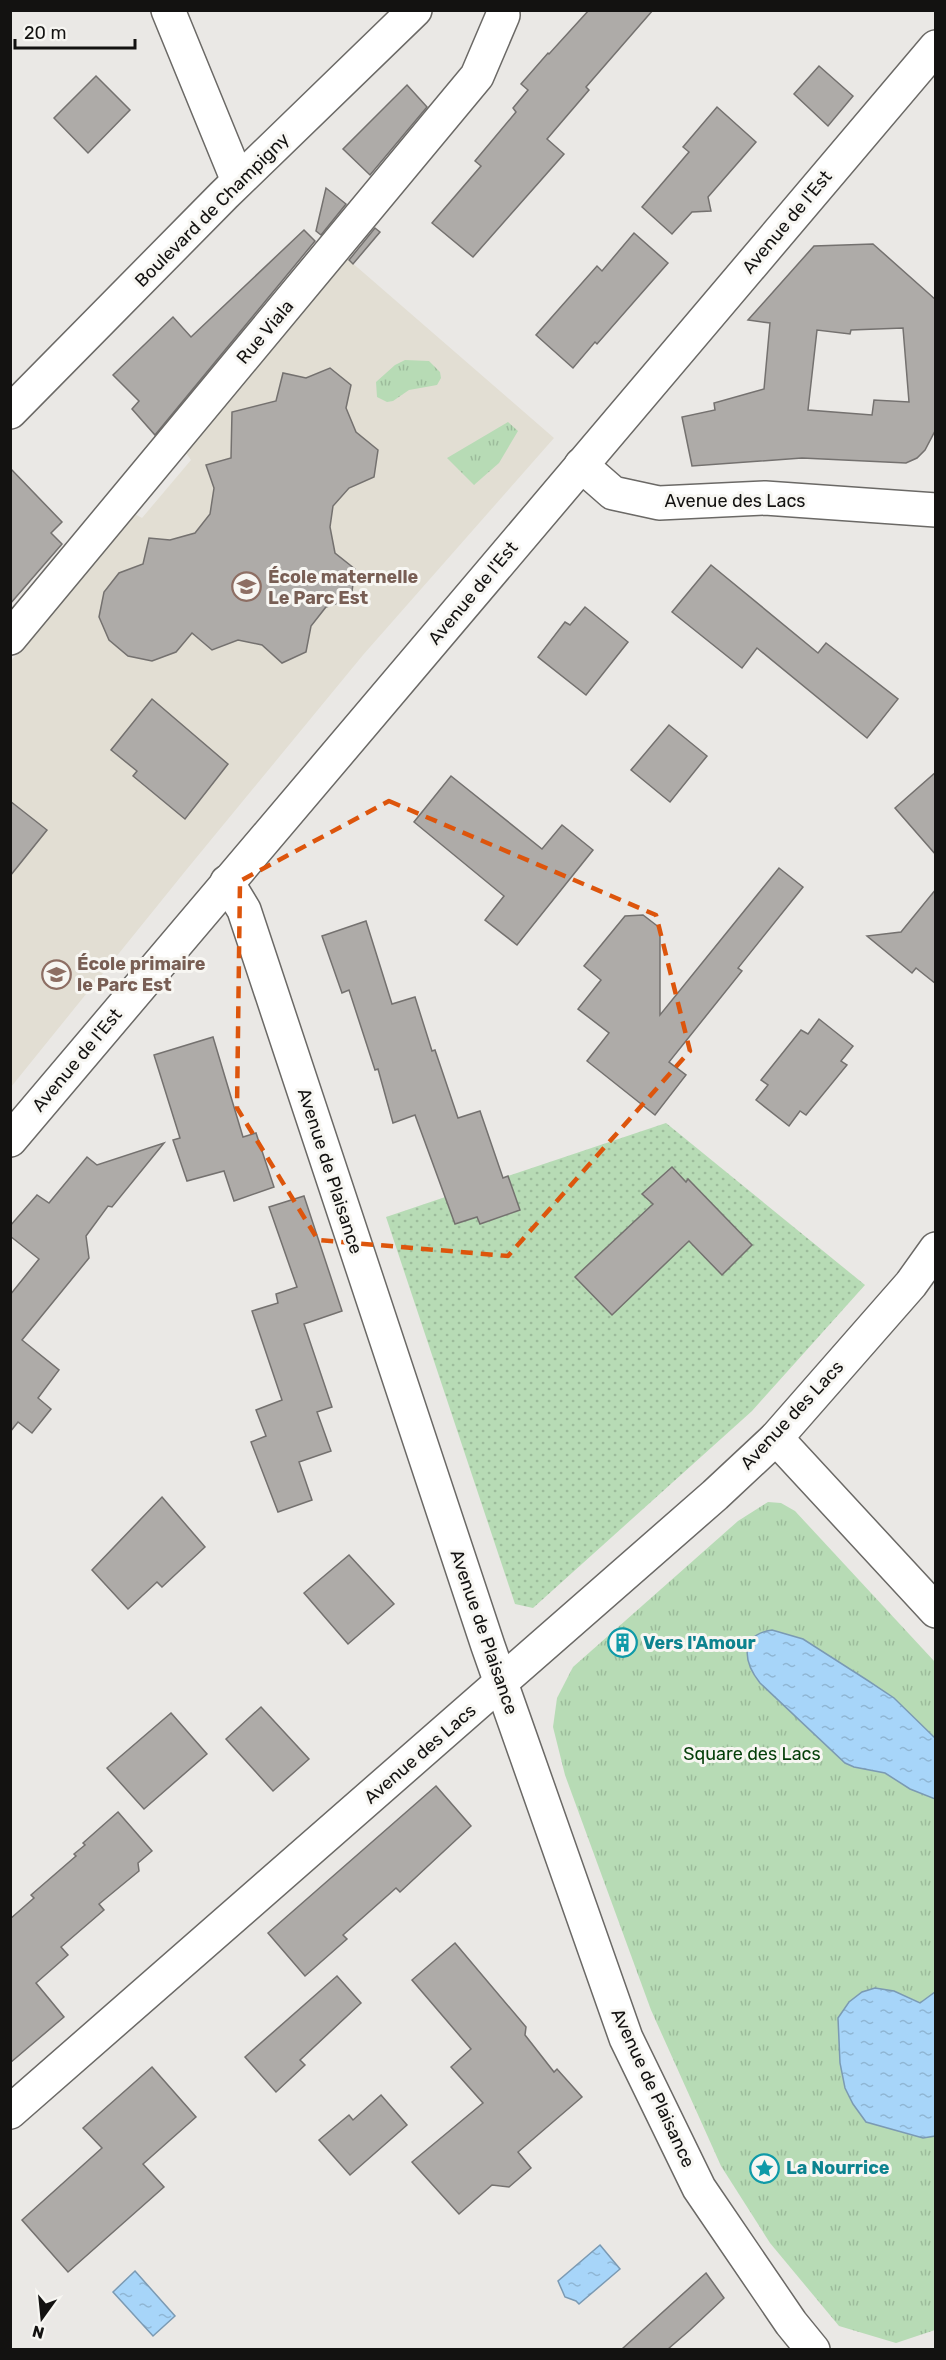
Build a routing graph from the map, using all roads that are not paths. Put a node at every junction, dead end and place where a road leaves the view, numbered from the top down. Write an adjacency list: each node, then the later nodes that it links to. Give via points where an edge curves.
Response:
1 (168, 10): 5 (street)
2 (416, 10): 5 (street, Boulevard de Champigny)
3 (503, 15): 9 (street, Rue Viala, via 477,76)
4 (936, 47): 7 (street, Avenue de l'Est)
5 (238, 182): 6 (street, Boulevard de Champigny)
6 (10, 412)
7 (581, 465): 8 (street, Avenue des Lacs, via 613,493 659,503 765,498); 10 (street, Avenue de l'Est)
8 (936, 510)
9 (10, 638)
10 (227, 882): 11 (street, Avenue de l'Est); 15 (street, Avenue de Plaisance, via 244,910)
11 (10, 1140)
12 (936, 1249): 13 (street, Avenue des Lacs, via 911,1284)
13 (776, 1438): 14 (street); 15 (street, Avenue des Lacs)
14 (936, 1611)
15 (500, 1682): 16 (street, Avenue des Lacs); 17 (street, Avenue de Plaisance, via 626,2038 699,2188)
16 (10, 2112)
17 (813, 2349)

